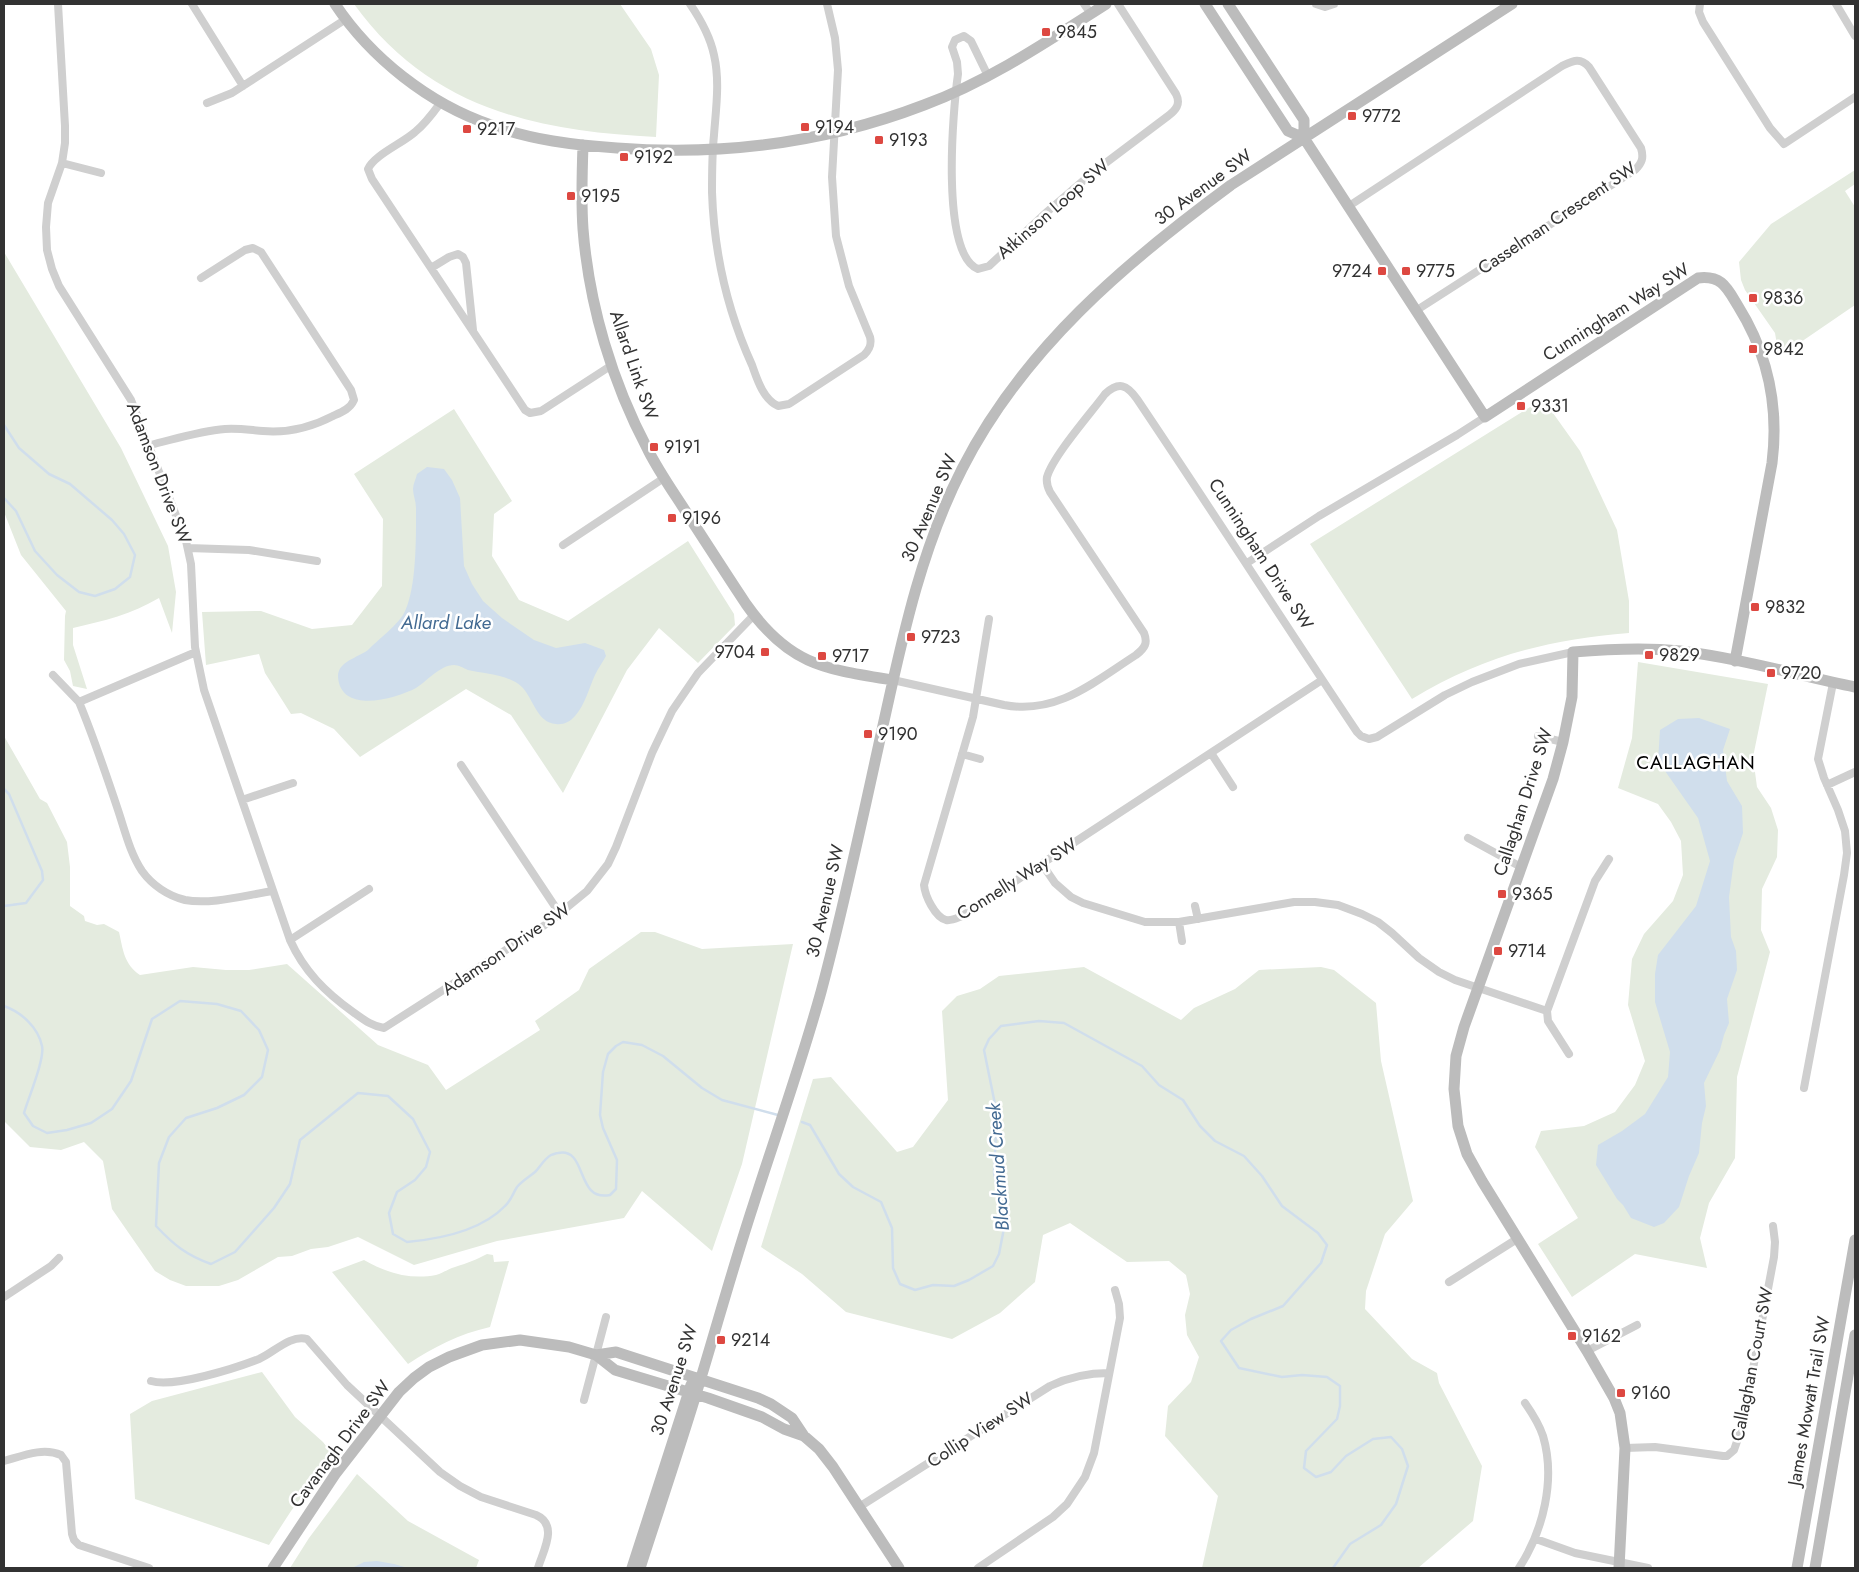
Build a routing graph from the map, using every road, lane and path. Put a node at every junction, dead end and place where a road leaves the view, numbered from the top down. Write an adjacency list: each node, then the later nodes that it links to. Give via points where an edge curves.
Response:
1 (58, 4): 28 (street, Adamson Drive SW, via 65,126)
2 (192, 4): 19 (street)
3 (335, 4): 16 (street)
4 (690, 4): 27 (street, via 707,34 715,57 717,96)
5 (827, 4): 24 (street, via 838,70)
6 (1106, 4): 15 (street)
7 (1118, 4): 20 (street, Atkinson Loop SW, via 1176,94 1177,108 1084,179 989,266 978,269 970,265 964,252 951,199)
8 (1205, 4): 25 (street, via 1288,131)
9 (1228, 4): 25 (street, via 1304,120)
10 (1316, 4): 11 (street, via 1325,7)
11 (1334, 4)
12 (1512, 4): 25 (street, 30 Avenue SW)
13 (1700, 4): 21 (street, via 1699,12 1704,22 1770,128 1784,144)
14 (1836, 4): 17 (street)
15 (1088, 9): 18 (street, via 1038,47)
16 (346, 19): 19 (street); 22 (street, via 388,64)
17 (1855, 36)
18 (988, 76): 20 (street); 20 (street, via 971,41 960,37 952,47 958,67)
19 (244, 86): 23 (street)
20 (956, 92): 24 (street, via 894,116)
21 (1855, 97)
22 (441, 102): 26 (street, via 483,122 514,132); 31 (street, via 420,128 373,161 368,169)
23 (207, 103)
24 (834, 133): 27 (street, via 774,144); 27 (street, via 832,191 836,236 849,286 871,344 864,355 781,406 774,404 765,393 728,302 714,219)
25 (1304, 138): 30 (street); 49 (street, 30 Avenue SW, via 1231,185 1152,246 1094,297 1034,359 975,445 942,511 918,581)
26 (583, 145): 27 (street); 35 (street, Allard Link SW, via 582,208 586,255 596,311)
27 (713, 150)
28 (62, 163): 29 (street); 37 (street, Adamson Drive SW, via 46,215 46,238 52,269 64,295 131,400)
29 (101, 173)
30 (1349, 206): 33 (street); 33 (street, Casselman Crescent SW, via 1562,66 1580,60 1591,70 1641,148 1643,158 1640,164)
31 (431, 268): 34 (street); 34 (street, via 452,255 463,257)
32 (201, 278): 37 (street, via 245,250 253,248 261,252 351,390 354,400 344,411 298,429 223,429)
33 (1417, 310): 36 (street)
34 (473, 332): 35 (street, via 523,408 530,413 544,409)
35 (612, 365): 38 (street, Allard Link SW, via 636,426)
36 (1485, 417): 42 (street, Cunningham Way SW); 47 (street, Cunningham Way SW, via 1698,278 1706,277 1723,284 1758,344 1768,374 1774,412 1772,464)
37 (150, 445): 40 (street, Adamson Drive SW)
38 (664, 478): 39 (street); 43 (street, Allard Link SW)
39 (563, 545)
40 (188, 548): 41 (street, via 249,550); 45 (street, Adamson Drive SW, via 193,578)
41 (317, 561)
42 (1247, 563): 50 (street, Cunningham Drive SW); 53 (street, Cunningham Drive SW, via 1133,393 1125,387 1112,388 1060,455 1047,484 1144,633 1145,646 1136,655 1059,701 1037,707 1018,707)
43 (754, 615): 49 (street, Allard Link SW, via 787,648 810,662); 73 (street, Adamson Drive SW, via 698,673 679,700 660,736 608,864 587,891)
44 (989, 619): 53 (street)
45 (196, 652): 54 (street); 65 (street, Adamson Drive SW, via 204,690)
46 (1573, 652): 47 (street, Cunningham Drive SW, via 1656,649); 50 (street, Cunningham Drive SW, via 1519,664 1472,682 1383,734 1369,738 1356,732); 56 (street, Callaghan Drive SW, via 1572,697)
47 (1735, 661): 51 (street, Cunningham Drive SW)
48 (53, 675): 54 (street)
49 (893, 680): 53 (street, Cunningham Drive SW); 95 (street, 30 Avenue SW, via 832,951 770,1158)
50 (1322, 680): 57 (street, Connelly Way SW)
51 (1833, 683): 52 (street, Cunningham Drive SW); 63 (street, via 1818,752 1819,766)
52 (1855, 687)
53 (975, 698): 58 (street, Connelly Way SW)
54 (79, 702): 71 (street, via 131,849 148,879 166,892 192,901)
55 (1538, 736): 56 (street)
56 (1563, 742): 69 (street, Callaghan Drive SW)
57 (1211, 753): 64 (street); 68 (street, Connelly Way SW)
58 (962, 754): 59 (street); 68 (street, Connelly Way SW, via 924,885 938,914 945,920 956,919)
59 (980, 759)
60 (461, 765): 73 (street)
61 (1855, 772): 63 (street)
62 (293, 783): 65 (street)
63 (1827, 784): 81 (street, via 1842,819 1847,853)
64 (1233, 787)
65 (242, 800): 71 (street, Adamson Drive SW)
66 (1468, 838): 69 (street)
67 (1609, 859): 79 (street, via 1595,881)
68 (1042, 864): 75 (street, via 1061,889 1083,903 1146,922)
69 (1521, 867): 78 (street, Callaghan Drive SW)
70 (370, 889): 76 (street)
71 (273, 891): 76 (street, Adamson Drive SW)
72 (1195, 906): 74 (street)
73 (560, 914): 76 (street, Adamson Drive SW, via 384,1028 369,1024 327,992 302,963)
74 (1198, 919): 75 (street); 78 (street, via 1294,902 1338,905 1378,922 1439,972)
75 (1179, 922): 77 (street)
76 (290, 940)
77 (1182, 941)
78 (1478, 987): 79 (street); 83 (street, Callaghan Drive SW, via 1456,1056 1455,1111 1462,1141 1474,1167)
79 (1548, 1011): 80 (street, via 1548,1021)
80 (1569, 1054)
81 (1804, 1088)
82 (1772, 1226): 102 (street, Callaghan Court SW, via 1774,1257 1744,1422 1734,1450 1723,1456 1655,1447)
83 (1517, 1238): 86 (street); 92 (street, Callaghan Drive SW)
84 (1855, 1240): 116 (street, James Mowatt Trail SW)
85 (59, 1258): 88 (street)
86 (1449, 1282)
87 (1115, 1290): 94 (street, via 1120,1318)
88 (4, 1297)
89 (606, 1318): 93 (street)
90 (1637, 1325): 92 (street)
91 (1855, 1335): 117 (street, James Mowatt Trail SW)
92 (1587, 1351): 102 (street, Callaghan Drive SW, via 1614,1398 1623,1427)
93 (596, 1355): 95 (street, Cavanagh Drive SW, via 616,1352); 97 (street, Cavanagh Drive SW, via 615,1370); 98 (street); 100 (street, Cavanagh Drive SW, via 554,1344 520,1340 482,1345 449,1357 414,1378)
94 (1109, 1373): 104 (street, Collip View SW, via 1078,1376 1050,1386); 113 (street, via 1094,1453 1078,1490 1053,1517)
95 (697, 1379): 97 (street, 30 Avenue SW); 101 (street, Cavanagh Drive SW, via 771,1404 792,1418)
96 (151, 1381): 100 (street, via 172,1383 231,1368 259,1358 294,1339 303,1338)
97 (692, 1393): 101 (street, Cavanagh Drive SW, via 762,1417); 110 (street, 30 Avenue SW); 111 (street, 30 Avenue SW)
98 (584, 1400)
99 (1525, 1402): 105 (street, via 1543,1437 1547,1462 1546,1498)
100 (380, 1416): 108 (street, Cavanagh Drive SW, via 336,1474); 109 (street, via 440,1472 460,1486 491,1501 544,1519 549,1531)
101 (804, 1436): 104 (street, via 826,1457)
102 (1625, 1448): 106 (street, Callaghan Drive SW)
103 (4, 1461): 107 (street, via 45,1451 61,1454 66,1462 72,1534 76,1543)
104 (860, 1507): 112 (street)
105 (1536, 1539): 106 (street); 114 (street)
106 (1619, 1565): 115 (street)
107 (150, 1568)
108 (273, 1568)
109 (538, 1568)
110 (632, 1568)
111 (640, 1568)
112 (899, 1568)
113 (978, 1568)
114 (1519, 1568)
115 (1648, 1568)
116 (1797, 1568)
117 (1815, 1568)

